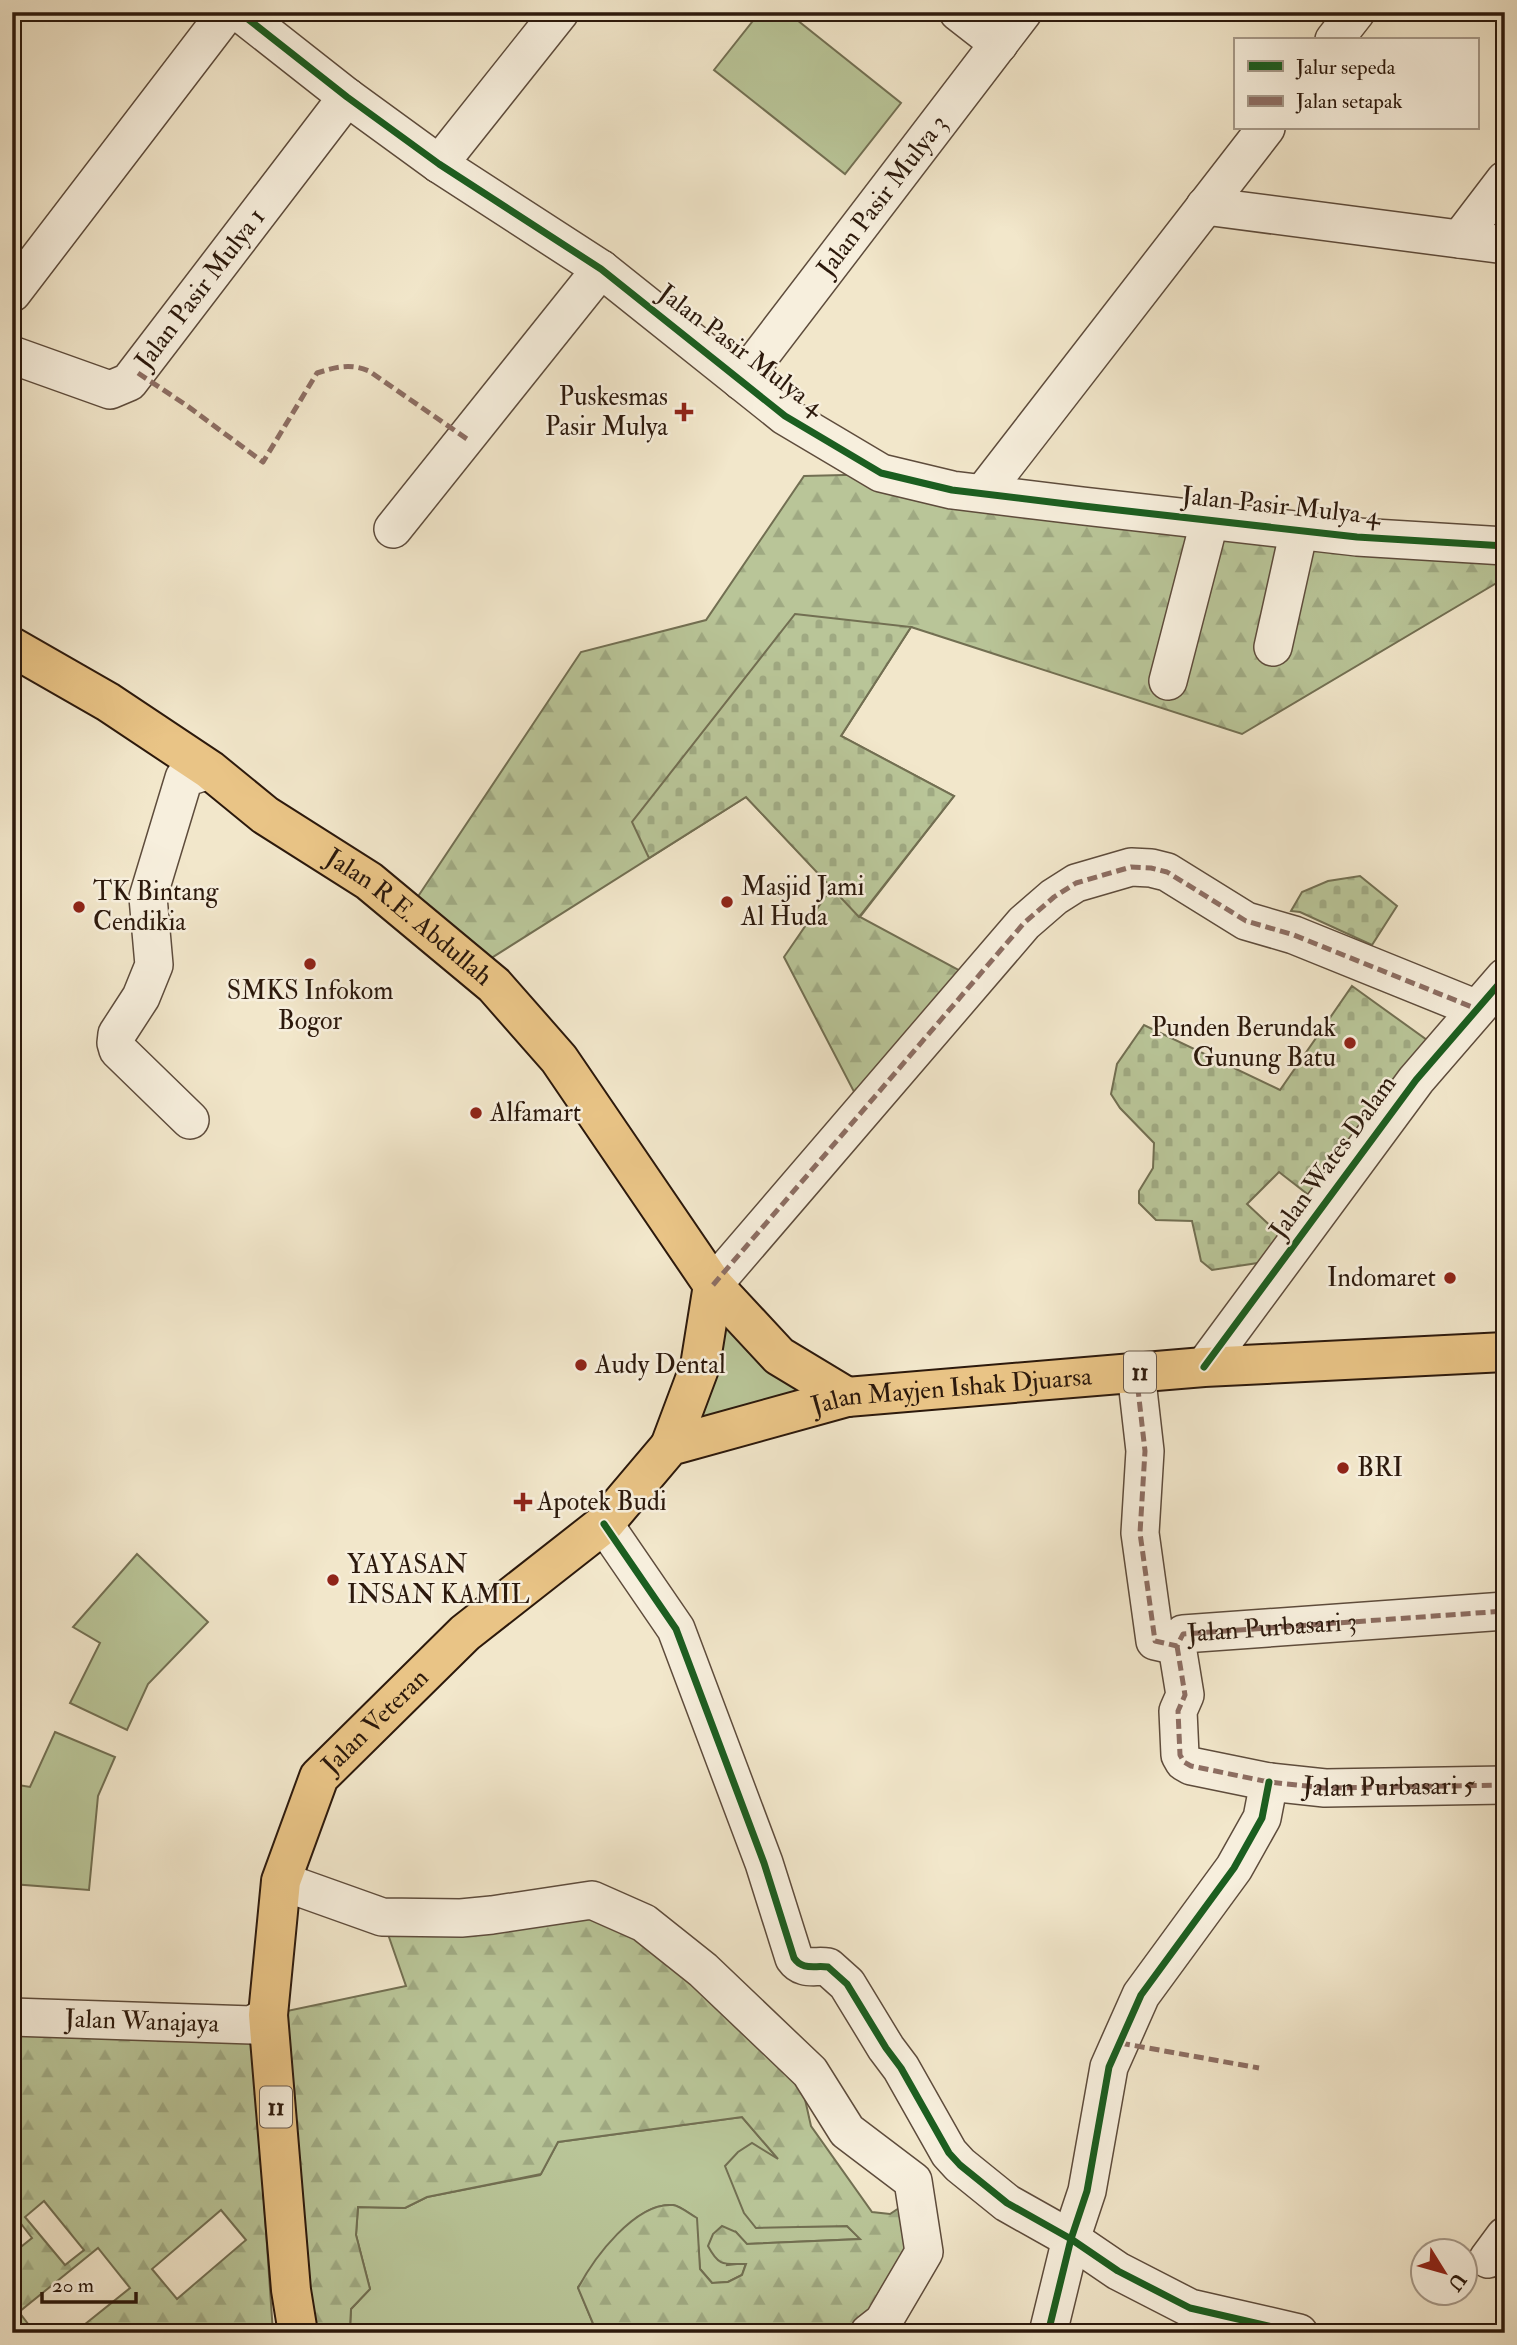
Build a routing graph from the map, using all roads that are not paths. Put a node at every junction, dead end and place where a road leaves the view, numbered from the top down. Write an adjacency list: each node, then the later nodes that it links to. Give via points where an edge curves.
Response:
1 (227, 12): 17 (street)
2 (239, 12): 9 (street, Jalan Pasir Mulya 4)
3 (560, 12): 11 (street)
4 (958, 12): 8 (street)
5 (1023, 12): 8 (street, Jalan Pasir Mulya 3)
6 (1356, 12): 7 (street)
7 (1336, 38)
8 (999, 44): 19 (street, Jalan Pasir Mulya 3)
9 (347, 97): 11 (street, Jalan Pasir Mulya 4); 18 (street, Jalan Pasir Mulya 1, via 129,382 110,390)
10 (1264, 130): 13 (street)
11 (439, 164): 16 (street, Jalan Pasir Mulya 4)
12 (1505, 180): 14 (street)
13 (1205, 206): 14 (street); 20 (street)
14 (1460, 239): 15 (street)
15 (1505, 245)
16 (601, 269): 19 (street, Jalan Pasir Mulya 4); 22 (street)
17 (12, 293)
18 (12, 355)
19 (741, 381): 20 (street, Jalan Pasir Mulya 4, via 785,416 881,474)
20 (984, 492): 21 (street, Jalan Pasir Mulya 4)
21 (1210, 519): 23 (street, Jalan Pasir Mulya 4); 27 (street)
22 (393, 529)
23 (1300, 530): 24 (street, Jalan Pasir Mulya 4); 25 (street)
24 (1505, 546)
25 (1273, 647)
26 (14, 652): 28 (main road, Jalan R.E. Abdullah, via 108,702)
27 (1168, 681)
28 (210, 770): 31 (street, via 184,778 148,897 154,965 116,1043); 32 (main road, Jalan R.E. Abdullah, via 265,815 369,881 494,985 558,1059)
29 (1505, 977): 30 (street, Jalan Wates Dalam)
30 (1477, 1009): 32 (street, via 1294,935 1246,921 1167,872 1130,867 1076,883 1024,923); 34 (street, Jalan Wates Dalam, via 1416,1080)
31 (190, 1120)
32 (713, 1285): 36 (main road, Jalan R.E. Abdullah, via 779,1356); 37 (main road, via 700,1366)
33 (1505, 1352): 34 (main road, Jalan Mayjen Ishak Djuarsa / 11)
34 (1204, 1367): 35 (main road, Jalan Mayjen Ishak Djuarsa / 11)
35 (1136, 1372): 36 (main road, Jalan Mayjen Ishak Djuarsa / 11); 40 (street, Jalan Purbasari 3, via 1145,1451 1140,1532 1155,1641)
36 (847, 1397): 37 (main road, Jalan Mayjen Ishak Djuarsa / 11)
37 (670, 1446): 38 (main road, Jalan Veteran / 11)
38 (604, 1524): 43 (main road, Jalan Veteran / 11, via 465,1633 319,1777); 46 (street, via 676,1629 764,1863 794,1958 805,1967 828,1967 847,1984 960,2165 1007,2203)
39 (1505, 1611): 40 (street, Jalan Purbasari 3, via 1183,1633)
40 (1177, 1646): 41 (street, Jalan Purbasari 5, via 1185,1695 1178,1710 1184,1762)
41 (1269, 1782): 42 (street, Jalan Purbasari 5, via 1325,1788); 46 (street, via 1262,1818 1234,1868 1151,1980 1128,2020 1109,2067 1087,2191)
42 (1505, 1785)
43 (281, 1881): 44 (main road, Jalan Veteran / 11); 48 (street, via 382,1917 473,1917 592,1900 644,1923 703,1970 810,2073 847,2132 913,2181 925,2252 883,2322)
44 (268, 2015): 45 (street, Jalan Wanajaya, via 252,2025); 47 (main road, Jalan Veteran / 11)
45 (12, 2017)
46 (1071, 2239): 49 (street); 50 (street, via 1118,2271 1190,2308)
47 (298, 2333)
48 (869, 2333)
49 (1048, 2333)
50 (1299, 2333)

